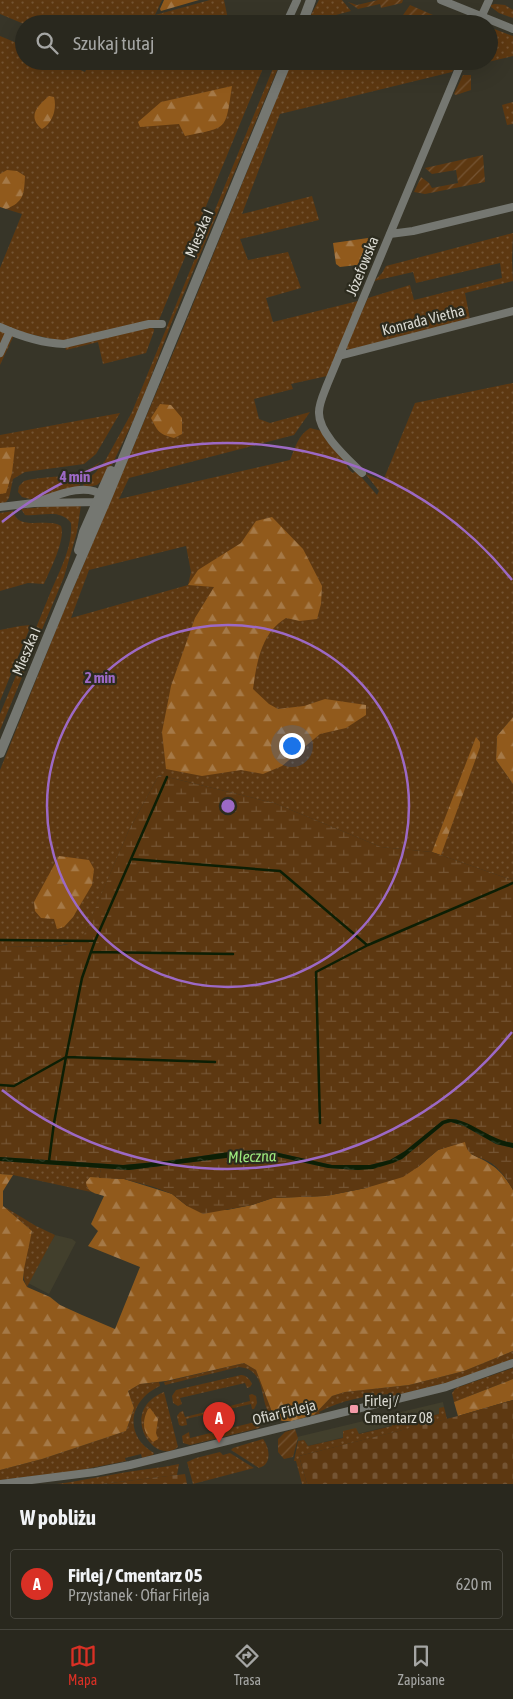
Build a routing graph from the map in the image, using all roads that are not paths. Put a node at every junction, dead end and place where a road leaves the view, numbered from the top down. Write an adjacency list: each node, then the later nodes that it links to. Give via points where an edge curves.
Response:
1 (297, 0): 8 (street)
2 (311, 0): 9 (street)
3 (316, 0): 10 (street)
4 (435, 0): 7 (street)
5 (441, 0): 7 (street)
6 (489, 0): 12 (street)
7 (451, 5): 11 (street)
8 (290, 15)
9 (306, 15)
10 (307, 15)
11 (470, 15)
12 (482, 15)
13 (498, 25): 14 (street)
14 (513, 29)
15 (283, 70): 26 (street, Mieszka I, via 139,417 120,448)
16 (458, 70): 18 (street, Józefowska)
17 (513, 208): 18 (street)
18 (390, 234): 24 (street, Józefowska)
19 (513, 311): 24 (street, Konrada Vietha)
20 (162, 324): 22 (street, via 149,324 64,344)
21 (0, 327): 22 (street)
22 (10, 331): 23 (street)
23 (0, 353)
24 (339, 356): 25 (street, Józefowska, via 320,406 319,418 324,430)
25 (362, 473)
26 (102, 499): 27 (street); 28 (street, via 95,492 82,490); 30 (street, Mieszka I); 31 (street, Mieszka I)
27 (86, 502): 28 (street); 30 (street)
28 (34, 503): 29 (street)
29 (0, 507)
30 (92, 514): 31 (street, Mieszka I)
31 (68, 588): 32 (street, Mieszka I)
32 (0, 753)
33 (513, 1364): 34 (street, Ofiar Firleja, via 446,1387 130,1465)
34 (0, 1484)

